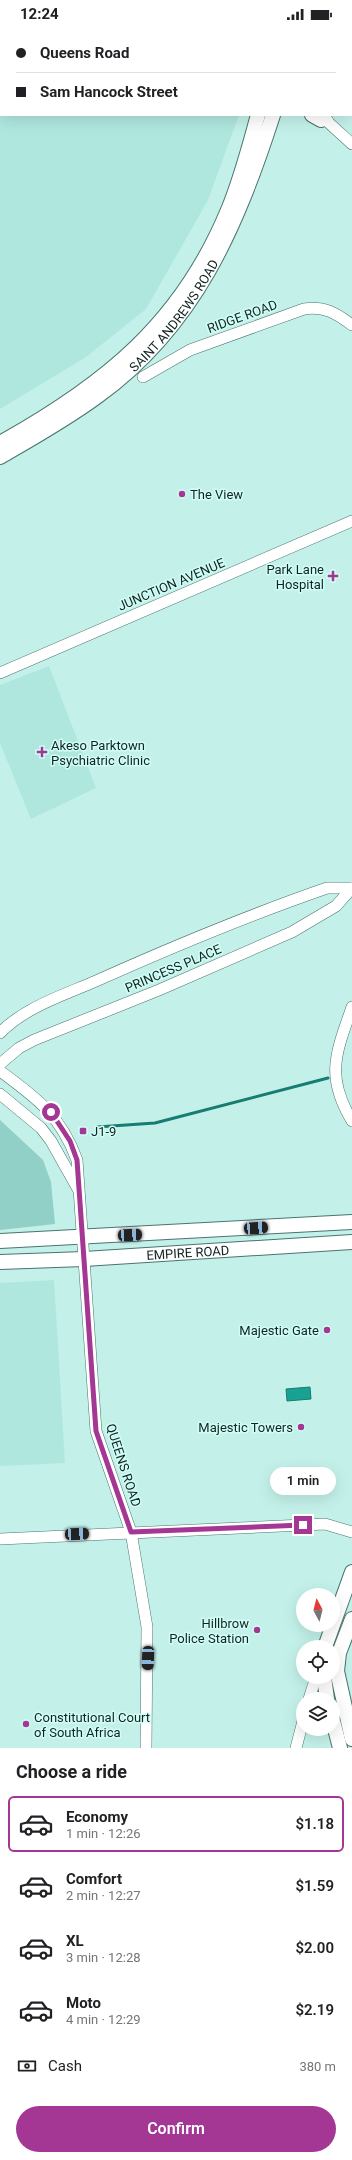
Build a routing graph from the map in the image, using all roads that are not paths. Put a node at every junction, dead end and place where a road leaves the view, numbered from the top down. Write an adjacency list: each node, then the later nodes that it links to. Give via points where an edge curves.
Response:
1 (258, 116): 8 (main road, SAINT ANDREWS ROAD, via 239,180 218,232 163,319 119,364 87,390)
2 (282, 116): 4 (main road)
3 (320, 118): 5 (street)
4 (271, 121): 9 (main road, SAINT ANDREWS ROAD, via 252,178 228,236 213,266 173,324 140,360 99,395)
5 (352, 144)
6 (352, 325): 7 (street, RIDGE ROAD, via 326,309 304,309 190,350)
7 (143, 377)
8 (0, 443)
9 (0, 457)
10 (352, 521): 11 (street, JUNCTION AVENUE)
11 (0, 674)
12 (352, 888): 14 (street, PRINCESS PLACE, via 327,888 172,947 36,1007 14,1020); 15 (street, PRINCESS PLACE, via 336,906 292,932 159,990 34,1040 19,1048)
13 (352, 1007): 18 (street, via 336,1050 335,1077 339,1095)
14 (0, 1033)
15 (0, 1064)
16 (0, 1071): 19 (street, QUEENS ROAD, via 38,1100 61,1125 77,1160)
17 (0, 1094): 19 (street, QUEENS ROAD, via 41,1128)
18 (352, 1121)
19 (78, 1189): 21 (street, QUEENS ROAD)
20 (352, 1222): 21 (main road, EMPIRE ROAD)
21 (83, 1237): 22 (main road, EMPIRE ROAD); 24 (street, QUEENS ROAD)
22 (0, 1241)
23 (352, 1242): 24 (main road, EMPIRE ROAD)
24 (84, 1259): 25 (main road, EMPIRE ROAD); 26 (street, QUEENS ROAD, via 96,1431)
25 (0, 1262)
26 (131, 1532): 27 (street, via 325,1524); 28 (street); 35 (street, QUEENS ROAD, via 147,1626)
27 (352, 1532)
28 (0, 1539)
29 (352, 1572): 31 (main road)
30 (352, 1619): 34 (main road, via 339,1653 337,1671)
31 (328, 1640)
32 (299, 1736): 36 (street)
33 (337, 1736): 37 (main road)
34 (352, 1739)
35 (146, 1748)
36 (296, 1748)
37 (340, 1748)

